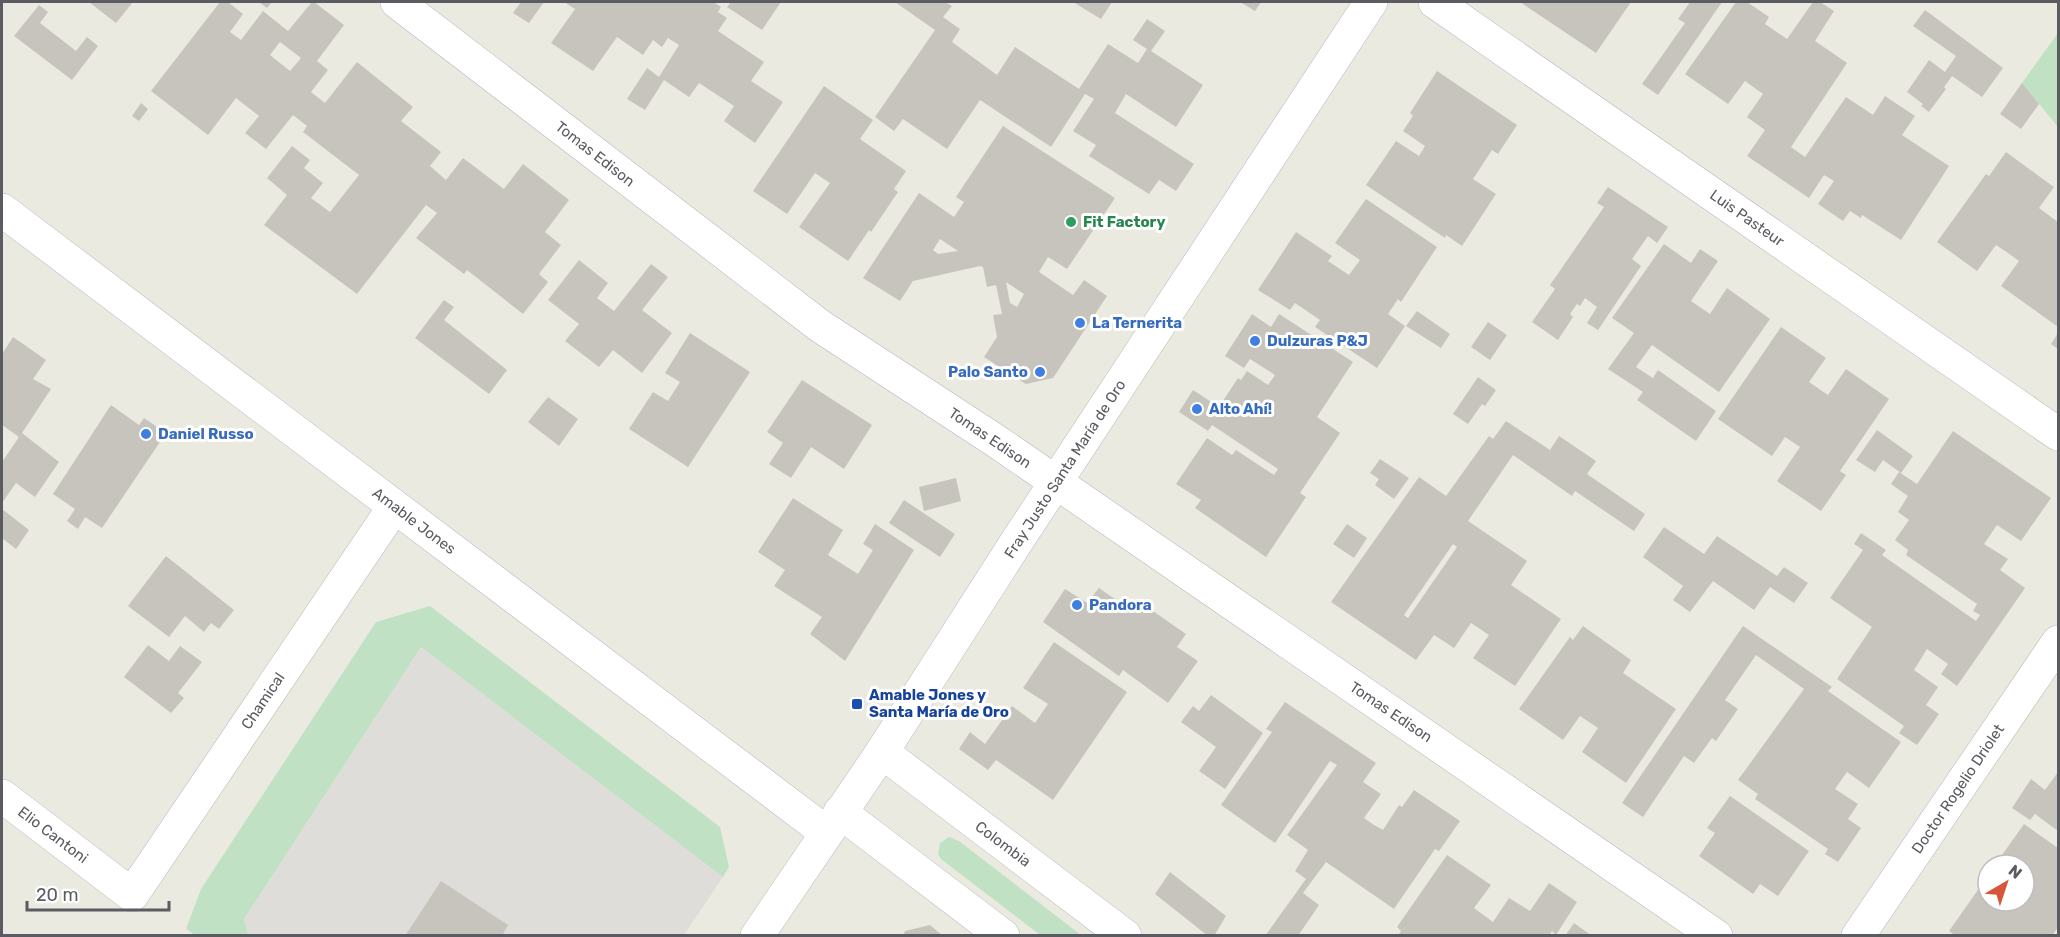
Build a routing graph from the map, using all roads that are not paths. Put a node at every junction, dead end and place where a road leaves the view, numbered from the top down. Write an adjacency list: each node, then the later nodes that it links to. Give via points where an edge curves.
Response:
1 (397, 2): 6 (street, Tomas Edison, via 820,326)
2 (1371, 2): 6 (street, Fray Justo Santa María de Oro)
3 (1435, 2): 5 (street, Luis Pasteur)
4 (2, 210): 7 (street, Amable Jones)
5 (2058, 435)
6 (1055, 482): 9 (street, Fray Justo Santa María de Oro); 16 (street, Tomas Edison)
7 (394, 507): 11 (street, Amable Jones); 12 (street, Chamical)
8 (2058, 642): 17 (street, Doctor Rogelio Driolet)
9 (882, 752): 11 (street, Fray Justo Santa María de Oro); 15 (street, Colombia)
10 (2, 796): 12 (street, Elio Cantoni)
11 (834, 822): 13 (street, Fray Justo Santa María de Oro); 14 (street)
12 (132, 895)
13 (758, 936)
14 (1003, 936)
15 (1125, 936)
16 (1716, 936)
17 (1858, 936)

